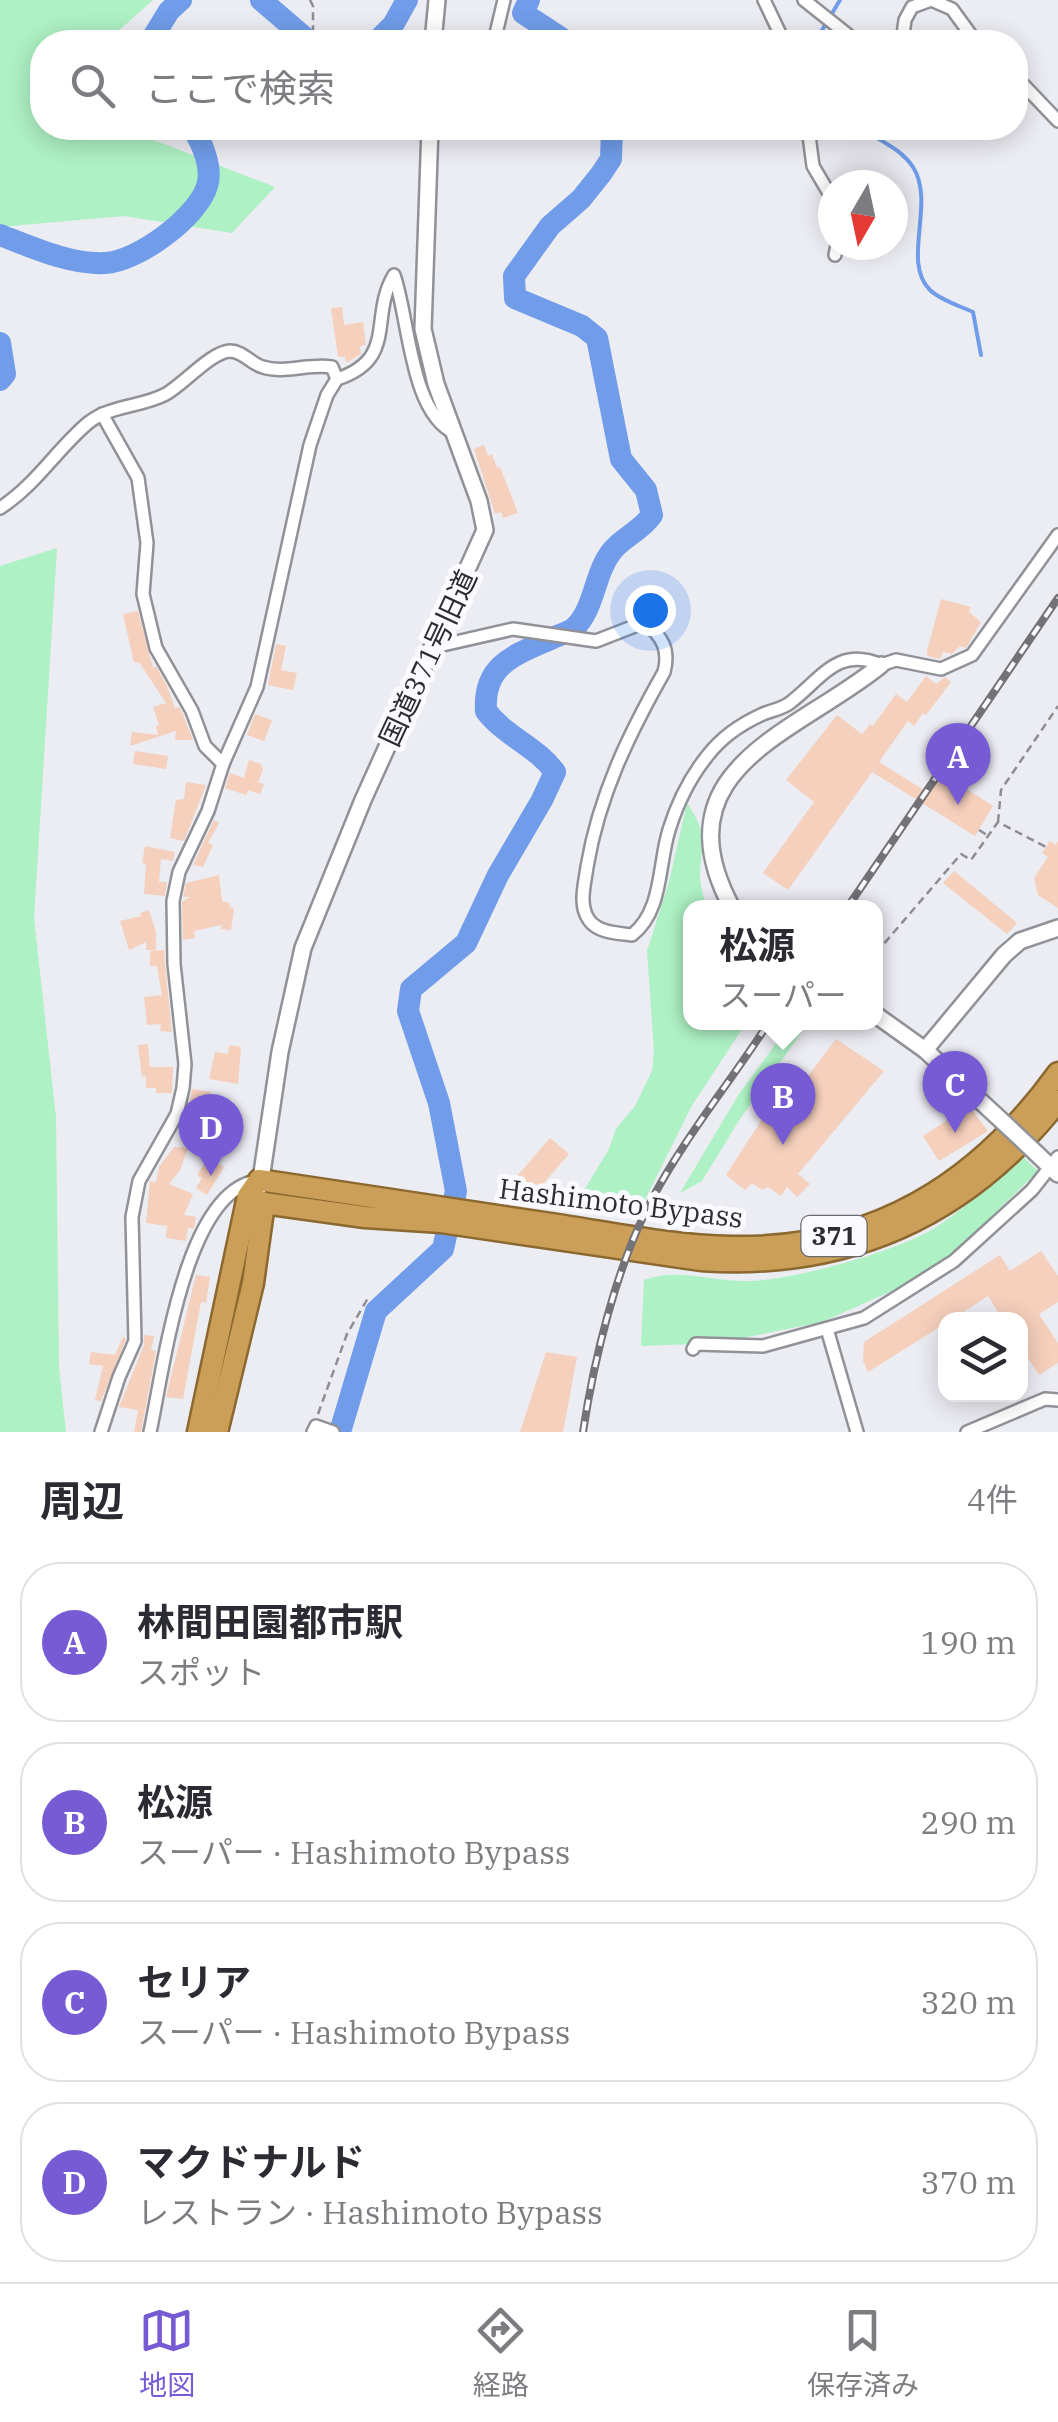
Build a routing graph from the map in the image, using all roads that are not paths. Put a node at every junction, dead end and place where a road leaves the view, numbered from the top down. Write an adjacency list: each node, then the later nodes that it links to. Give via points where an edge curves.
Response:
1 (438, 0): 5 (street)
2 (504, 0): 6 (street)
3 (764, 0): 7 (street)
4 (804, 0): 8 (street)
5 (434, 30)
6 (497, 30)
7 (778, 30)
8 (842, 30)
9 (904, 30): 10 (street, via 912,6 931,0 952,9)
10 (967, 30)
11 (1028, 90): 12 (street)
12 (1058, 122)
13 (430, 140): 18 (street, 国道371号旧道, via 423,329)
14 (810, 140): 15 (street)
15 (818, 174)
16 (338, 378): 17 (street, via 332,367 264,368 223,352 170,392); 18 (street, via 361,369 376,349 394,276 420,383 442,428); 23 (street, via 310,445 257,687)
17 (102, 414): 19 (street); 23 (street, via 138,478 147,543 143,594 156,648 205,746)
18 (454, 433): 21 (street, 国道371号旧道, via 485,530)
19 (0, 508)
20 (1058, 535): 22 (street, via 972,655 941,669 896,660)
21 (434, 646): 22 (street, via 513,629 596,641 645,622 662,636 664,672 610,776 582,898 588,919 599,928 632,935 651,914 669,829 708,754 728,734 788,705 842,660 862,656); 31 (street, 国道371号旧道, via 303,948)
22 (881, 665): 24 (street, via 736,768 710,826 716,872)
23 (223, 764): 38 (street, via 178,872 174,919 183,1088 177,1114 139,1181 132,1217 135,1340)
24 (728, 900)
25 (1058, 928): 27 (street, via 1004,955)
26 (883, 1021): 27 (street)
27 (925, 1050): 30 (street, bridge)
28 (1058, 1072): 32 (highway, Hashimoto Bypass / 371, via 1025,1119 987,1156 907,1208 856,1230 734,1248)
29 (1058, 1101): 32 (highway, Hashimoto Bypass / 371, via 973,1187 862,1244 802,1258 734,1262)
30 (1055, 1166): 33 (street, via 954,1262 864,1318)
31 (257, 1193): 32 (highway, Hashimoto Bypass / 371); 39 (street, via 234,1189 190,1254); 40 (highway); 41 (highway, via 253,1284)
32 (551, 1232)
33 (827, 1329): 34 (street, via 764,1346); 43 (street)
34 (693, 1349)
35 (1058, 1400): 36 (street, via 1044,1400)
36 (995, 1426): 44 (street)
37 (314, 1429): 42 (street)
38 (101, 1432)
39 (150, 1432)
40 (198, 1432)
41 (216, 1432)
42 (331, 1432)
43 (856, 1432)
44 (967, 1432)

